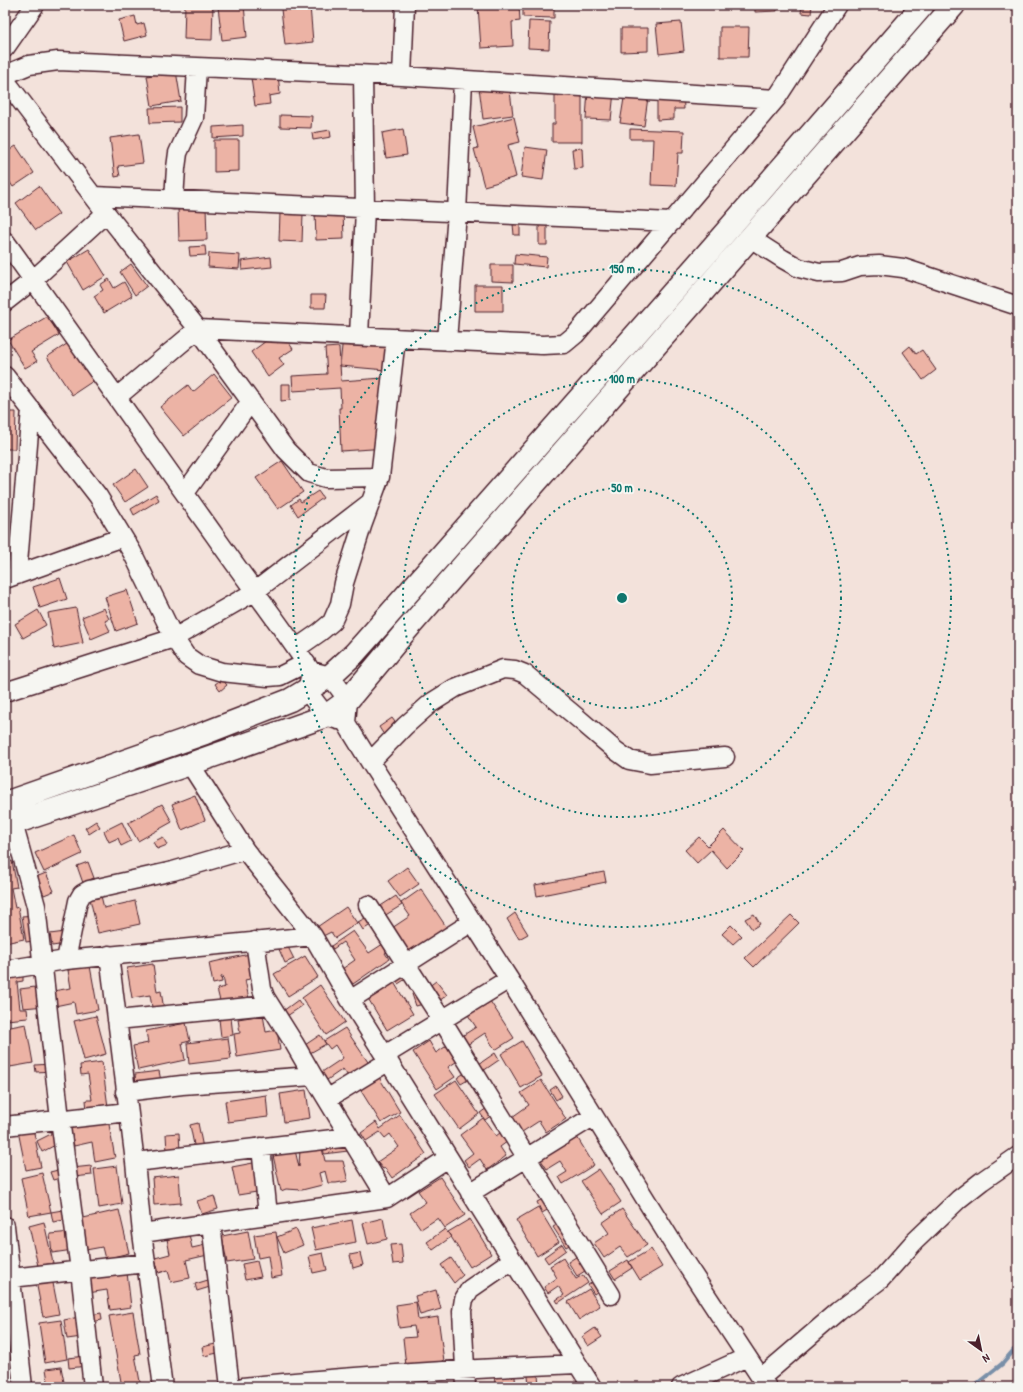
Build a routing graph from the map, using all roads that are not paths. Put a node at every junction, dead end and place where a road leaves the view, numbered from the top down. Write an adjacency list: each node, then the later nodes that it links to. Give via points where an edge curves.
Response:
1 (35, 5): 6 (street)
2 (405, 5): 10 (street)
3 (837, 5): 13 (street)
4 (923, 5): 41 (main road, via 354,654)
5 (954, 5): 20 (main road)
6 (5, 48)
7 (197, 68): 8 (street, via 58,62 29,65); 9 (street); 15 (street, via 194,118 178,153)
8 (5, 75)
9 (363, 75): 10 (street); 16 (street)
10 (402, 76): 12 (street)
11 (5, 80): 14 (street)
12 (463, 80): 13 (street); 18 (street)
13 (776, 99): 19 (street)
14 (93, 196): 15 (street); 17 (street)
15 (174, 200): 16 (street)
16 (365, 208): 18 (street); 26 (street)
17 (106, 213): 22 (street); 25 (street)
18 (457, 213): 19 (street); 28 (street)
19 (672, 222): 28 (street, via 576,334 564,344)
20 (750, 238): 24 (street, via 799,268 819,273 842,272 860,266 903,268); 43 (main road)
21 (5, 241): 22 (street)
22 (33, 280): 23 (street); 30 (street)
23 (5, 302)
24 (1018, 306)
25 (198, 329): 26 (street); 30 (street); 31 (street)
26 (359, 336): 27 (street)
27 (396, 338): 28 (street); 33 (street)
28 (447, 341)
29 (5, 376): 32 (street)
30 (117, 397): 34 (street)
31 (251, 401): 33 (street, via 286,450 309,473 326,478); 34 (street)
32 (31, 408): 36 (street, via 98,496); 37 (street)
33 (380, 477): 35 (street)
34 (184, 493): 38 (street)
35 (371, 502): 38 (street); 40 (street, via 344,583 340,604 332,622)
36 (123, 537): 37 (street); 39 (street)
37 (11, 577)
38 (254, 592): 39 (street); 40 (street)
39 (174, 638): 41 (street, via 186,656 199,665 222,672 268,677); 42 (street)
40 (297, 648): 41 (street)
41 (314, 675): 43 (street); 44 (street); 49 (main road, via 290,700 205,733)
42 (5, 692)
43 (348, 700): 44 (main road); 45 (street)
44 (326, 716): 45 (street); 48 (main road)
45 (346, 723): 47 (street)
46 (725, 757): 47 (street, via 650,764 629,760 525,674 503,669 455,688 432,704 405,726)
47 (370, 762): 53 (street)
48 (190, 764): 50 (main road); 51 (street)
49 (5, 803)
50 (9, 824): 58 (street, via 36,906)
51 (245, 850): 54 (street); 57 (street, via 173,871 89,890 82,894 78,901)
52 (368, 904): 59 (street)
53 (472, 922): 59 (street); 61 (street)
54 (313, 936): 55 (street); 62 (street)
55 (255, 941): 56 (street); 63 (street, via 262,989)
56 (109, 955): 57 (street); 64 (street)
57 (66, 960): 58 (street)
58 (43, 963): 60 (street); 72 (street)
59 (406, 964): 62 (street); 65 (street)
60 (5, 970)
61 (509, 979): 65 (street); 71 (street)
62 (350, 1000): 66 (street)
63 (269, 1005): 64 (street); 67 (street)
64 (117, 1020): 68 (street)
65 (442, 1020): 66 (street); 78 (street)
66 (387, 1058): 69 (street); 77 (street)
67 (313, 1076): 68 (street); 69 (street)
68 (125, 1092): 70 (street)
69 (327, 1099): 74 (street)
70 (128, 1112): 72 (street); 79 (street)
71 (594, 1116): 78 (street); 91 (street, via 678,1252)
72 (60, 1119): 73 (street); 88 (street)
73 (5, 1126)
74 (350, 1138): 75 (street); 81 (street)
75 (261, 1147): 79 (street); 82 (street)
76 (1018, 1156): 94 (street, via 959,1199 914,1242 881,1279 839,1311)
77 (448, 1158): 80 (street); 81 (street)
78 (527, 1158): 80 (street); 90 (street)
79 (135, 1162): 85 (street)
80 (470, 1193): 86 (street)
81 (387, 1198): 82 (street)
82 (268, 1215): 83 (street)
83 (212, 1223): 85 (street); 99 (street)
84 (5, 1226): 89 (street)
85 (142, 1232): 87 (street)
86 (512, 1260): 92 (street); 93 (street, via 470,1289 464,1299 462,1311)
87 (146, 1263): 88 (street); 98 (street)
88 (80, 1270): 89 (street); 97 (street)
89 (11, 1278): 96 (street)
90 (611, 1295)
91 (747, 1356): 94 (street); 103 (street)
92 (577, 1364): 93 (street); 102 (street)
93 (465, 1369): 95 (street); 101 (street)
94 (764, 1382)
95 (324, 1383): 100 (street)
96 (23, 1387)
97 (93, 1387)
98 (163, 1387)
99 (230, 1387)
100 (243, 1387)
101 (466, 1387)
102 (592, 1387)
103 (682, 1387)

